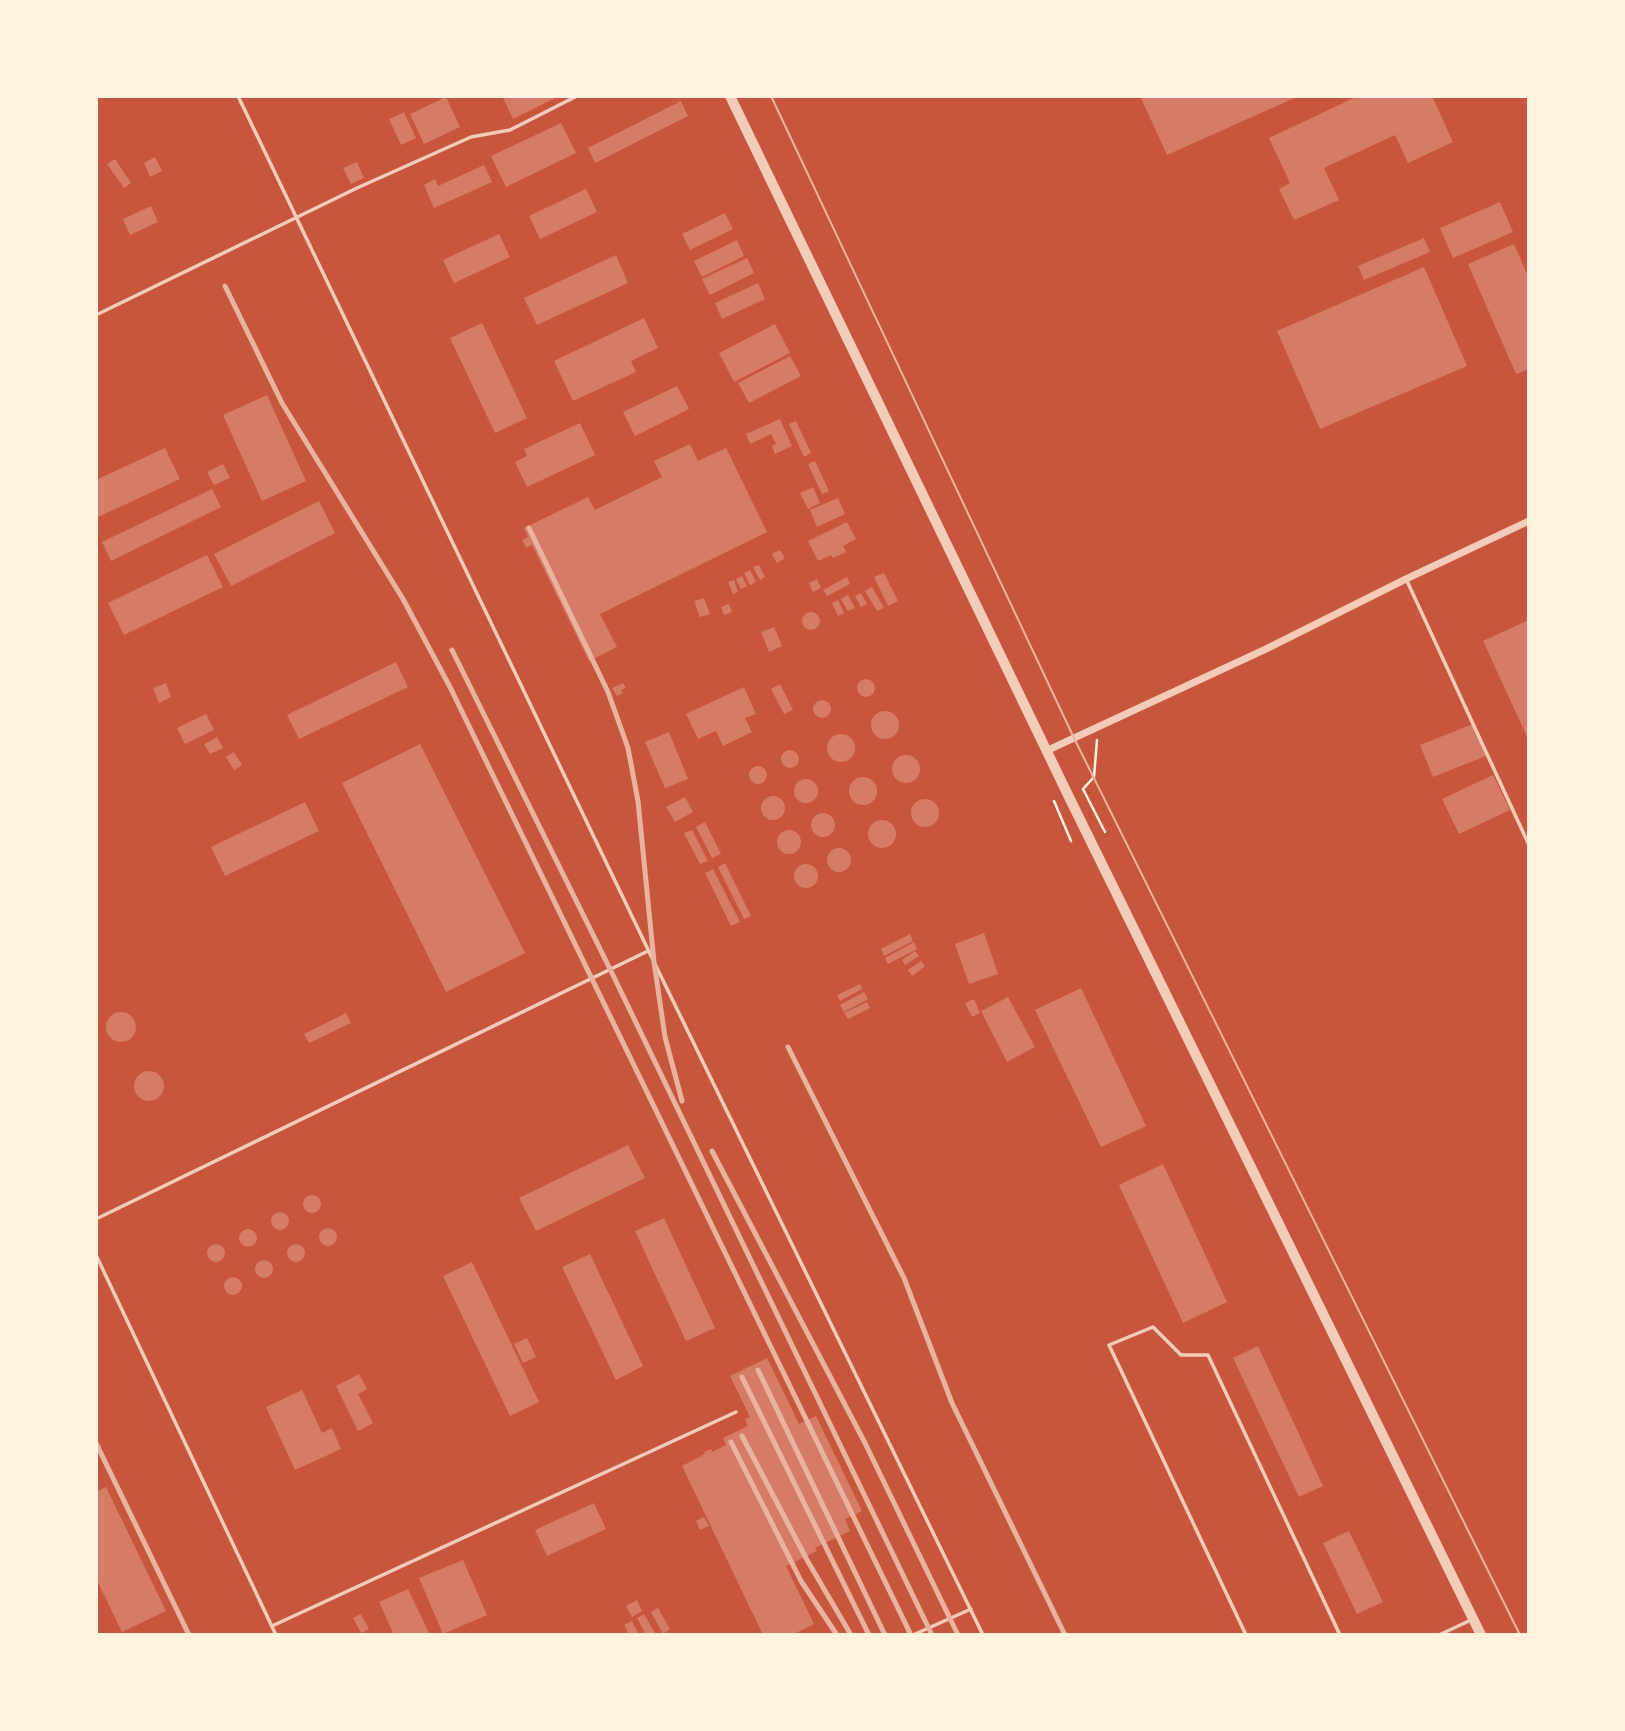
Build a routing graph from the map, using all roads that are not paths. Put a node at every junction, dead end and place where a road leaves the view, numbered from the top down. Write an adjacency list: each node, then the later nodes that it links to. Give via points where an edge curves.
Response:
1 (238, 96): 4 (lane)
2 (577, 96): 4 (lane, via 510,130 471,137)
3 (730, 96): 8 (street)
4 (296, 218): 5 (lane); 10 (lane)
5 (96, 315)
6 (1529, 522): 7 (street)
7 (1406, 579): 8 (street); 9 (lane)
8 (1046, 751): 15 (street)
9 (1529, 845)
10 (649, 951): 11 (lane); 14 (lane)
11 (96, 1219)
12 (96, 1255): 16 (lane)
13 (736, 1412): 16 (lane)
14 (971, 1609): 18 (lane); 19 (lane)
15 (1473, 1619): 22 (lane); 23 (street)
16 (272, 1626): 17 (lane)
17 (276, 1635)
18 (913, 1635)
19 (983, 1635)
20 (1246, 1635): 21 (lane, via 1109,1345 1153,1327 1181,1355 1208,1355)
21 (1340, 1635)
22 (1439, 1635)
23 (1481, 1635)

